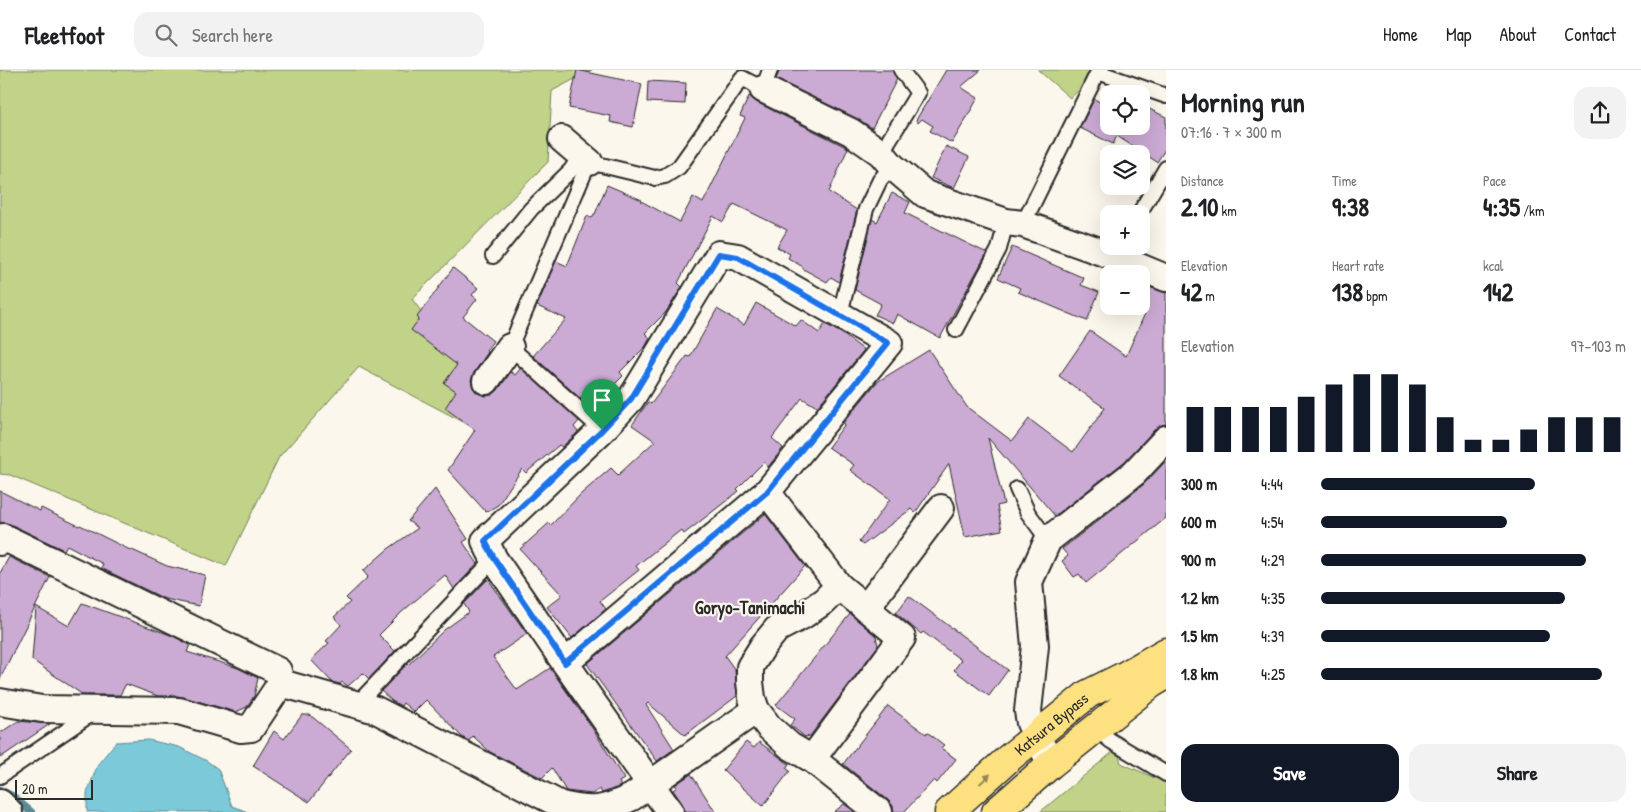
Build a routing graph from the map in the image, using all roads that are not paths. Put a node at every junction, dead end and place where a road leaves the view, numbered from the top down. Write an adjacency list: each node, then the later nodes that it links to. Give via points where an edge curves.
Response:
1 (901, 70): 5 (lane, via 918,93)
2 (766, 79): 4 (lane, via 742,78 679,167 665,176 655,178); 5 (street, via 851,132)
3 (1166, 96): 8 (lane, via 1098,72)
4 (577, 152): 11 (lane, via 571,170 532,209); 15 (lane)
5 (887, 159): 8 (street, via 925,194); 13 (lane, via 866,209)
6 (1166, 168): 7 (lane)
7 (1144, 205)
8 (1014, 223): 9 (street); 14 (lane)
9 (1100, 247)
10 (1123, 255): 12 (street)
11 (493, 256)
12 (1166, 278)
13 (840, 314): 17 (street, via 738,257 719,254 631,399); 20 (street, via 888,343)
14 (956, 330)
15 (510, 347): 16 (street); 17 (lane)
16 (486, 380)
17 (602, 430): 24 (street, via 485,541)
18 (1166, 439): 22 (street, via 1134,473)
19 (1017, 489): 22 (lane, via 1028,513)
20 (767, 492): 25 (street); 29 (street)
21 (941, 508): 26 (street)
22 (1048, 540): 39 (street, via 1029,582 1035,646 1028,711)
23 (0, 542): 31 (street, via 3,537 278,671)
24 (494, 558): 29 (street); 35 (lane)
25 (839, 586): 26 (street); 37 (street, via 824,601 777,630 763,646 750,667)
26 (866, 608): 40 (street, via 902,638)
27 (1166, 634): 33 (highway, via 1113,670)
28 (1166, 652): 33 (highway, Katsura Bypass)
29 (565, 663): 44 (street)
30 (1166, 675): 38 (highway, Katsura Bypass)
31 (281, 682): 35 (street); 36 (street, via 251,728 241,730 179,711)
32 (1166, 690): 38 (highway)
33 (1088, 694): 39 (highway, Katsura Bypass)
34 (0, 702): 36 (street, via 42,709)
35 (357, 704): 44 (street, via 376,710 561,805 577,810 610,808)
36 (98, 709): 43 (lane)
37 (756, 710): 40 (street, via 790,746); 44 (street)
38 (1101, 725): 41 (highway, Katsura Bypass); 42 (lane, via 1120,747)
39 (1036, 736): 41 (street); 49 (highway, Katsura Bypass, one-way to 39)
40 (812, 759): 48 (street)
41 (1051, 764): 50 (highway, Katsura Bypass)
42 (1166, 774)
43 (0, 776)
44 (650, 784): 47 (street)
45 (0, 803): 46 (street)
46 (9, 812)
47 (670, 812)
48 (879, 812)
49 (949, 812)
50 (996, 812)

